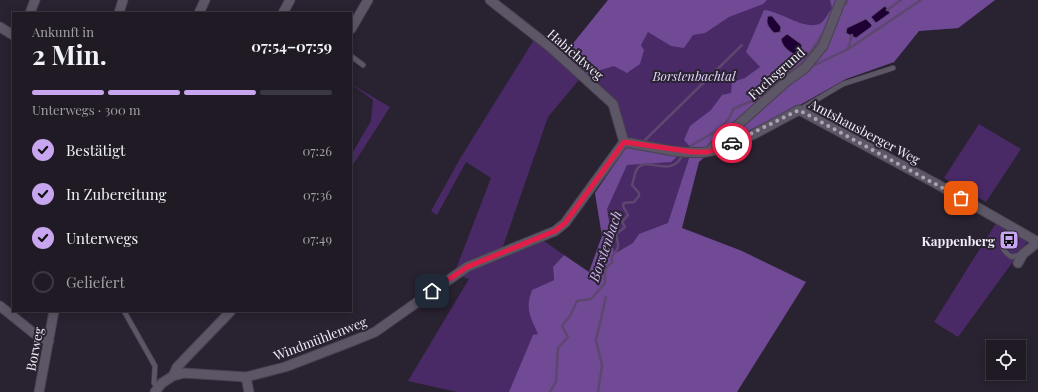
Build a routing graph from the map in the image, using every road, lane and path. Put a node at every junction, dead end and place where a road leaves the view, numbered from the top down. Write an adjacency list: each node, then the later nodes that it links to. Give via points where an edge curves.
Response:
1 (35, 0): 8 (street)
2 (123, 0): 9 (street)
3 (205, 0): 10 (street)
4 (290, 0): 11 (street)
5 (368, 0): 13 (street)
6 (490, 0): 19 (street, Habichtweg, via 550,47 613,104)
7 (841, 0): 20 (street, Fuchsgrund, via 823,46 805,68)
8 (30, 12)
9 (119, 12)
10 (199, 12)
11 (284, 12)
12 (0, 27): 14 (street)
13 (352, 27)
14 (12, 34)
15 (352, 57): 16 (lane)
16 (363, 65)
17 (893, 68): 18 (lane, via 844,84)
18 (799, 110): 20 (street, Amtshausberger Weg, via 739,141); 21 (street, Amtshausberger Weg, via 935,183)
19 (624, 142): 20 (street, Amtshausberger Weg); 31 (street, Windmühlenweg, via 565,223 555,231 467,267 375,332 285,367)
20 (708, 152)
21 (1012, 228): 22 (street, Amtshausberger Weg); 23 (lane, via 1003,238 1002,247 1012,258)
22 (1038, 242): 23 (street)
23 (1023, 254): 24 (street)
24 (1018, 263)
25 (0, 306): 29 (street)
26 (54, 312): 29 (street, Borweg)
27 (125, 312): 32 (lane, via 154,366)
28 (231, 312): 30 (street, via 177,367)
29 (48, 341): 33 (street, Borweg)
30 (173, 376): 31 (street, Windmühlenweg, via 184,373); 32 (street)
31 (246, 377): 34 (street)
32 (156, 390)
33 (39, 392)
34 (249, 392)

